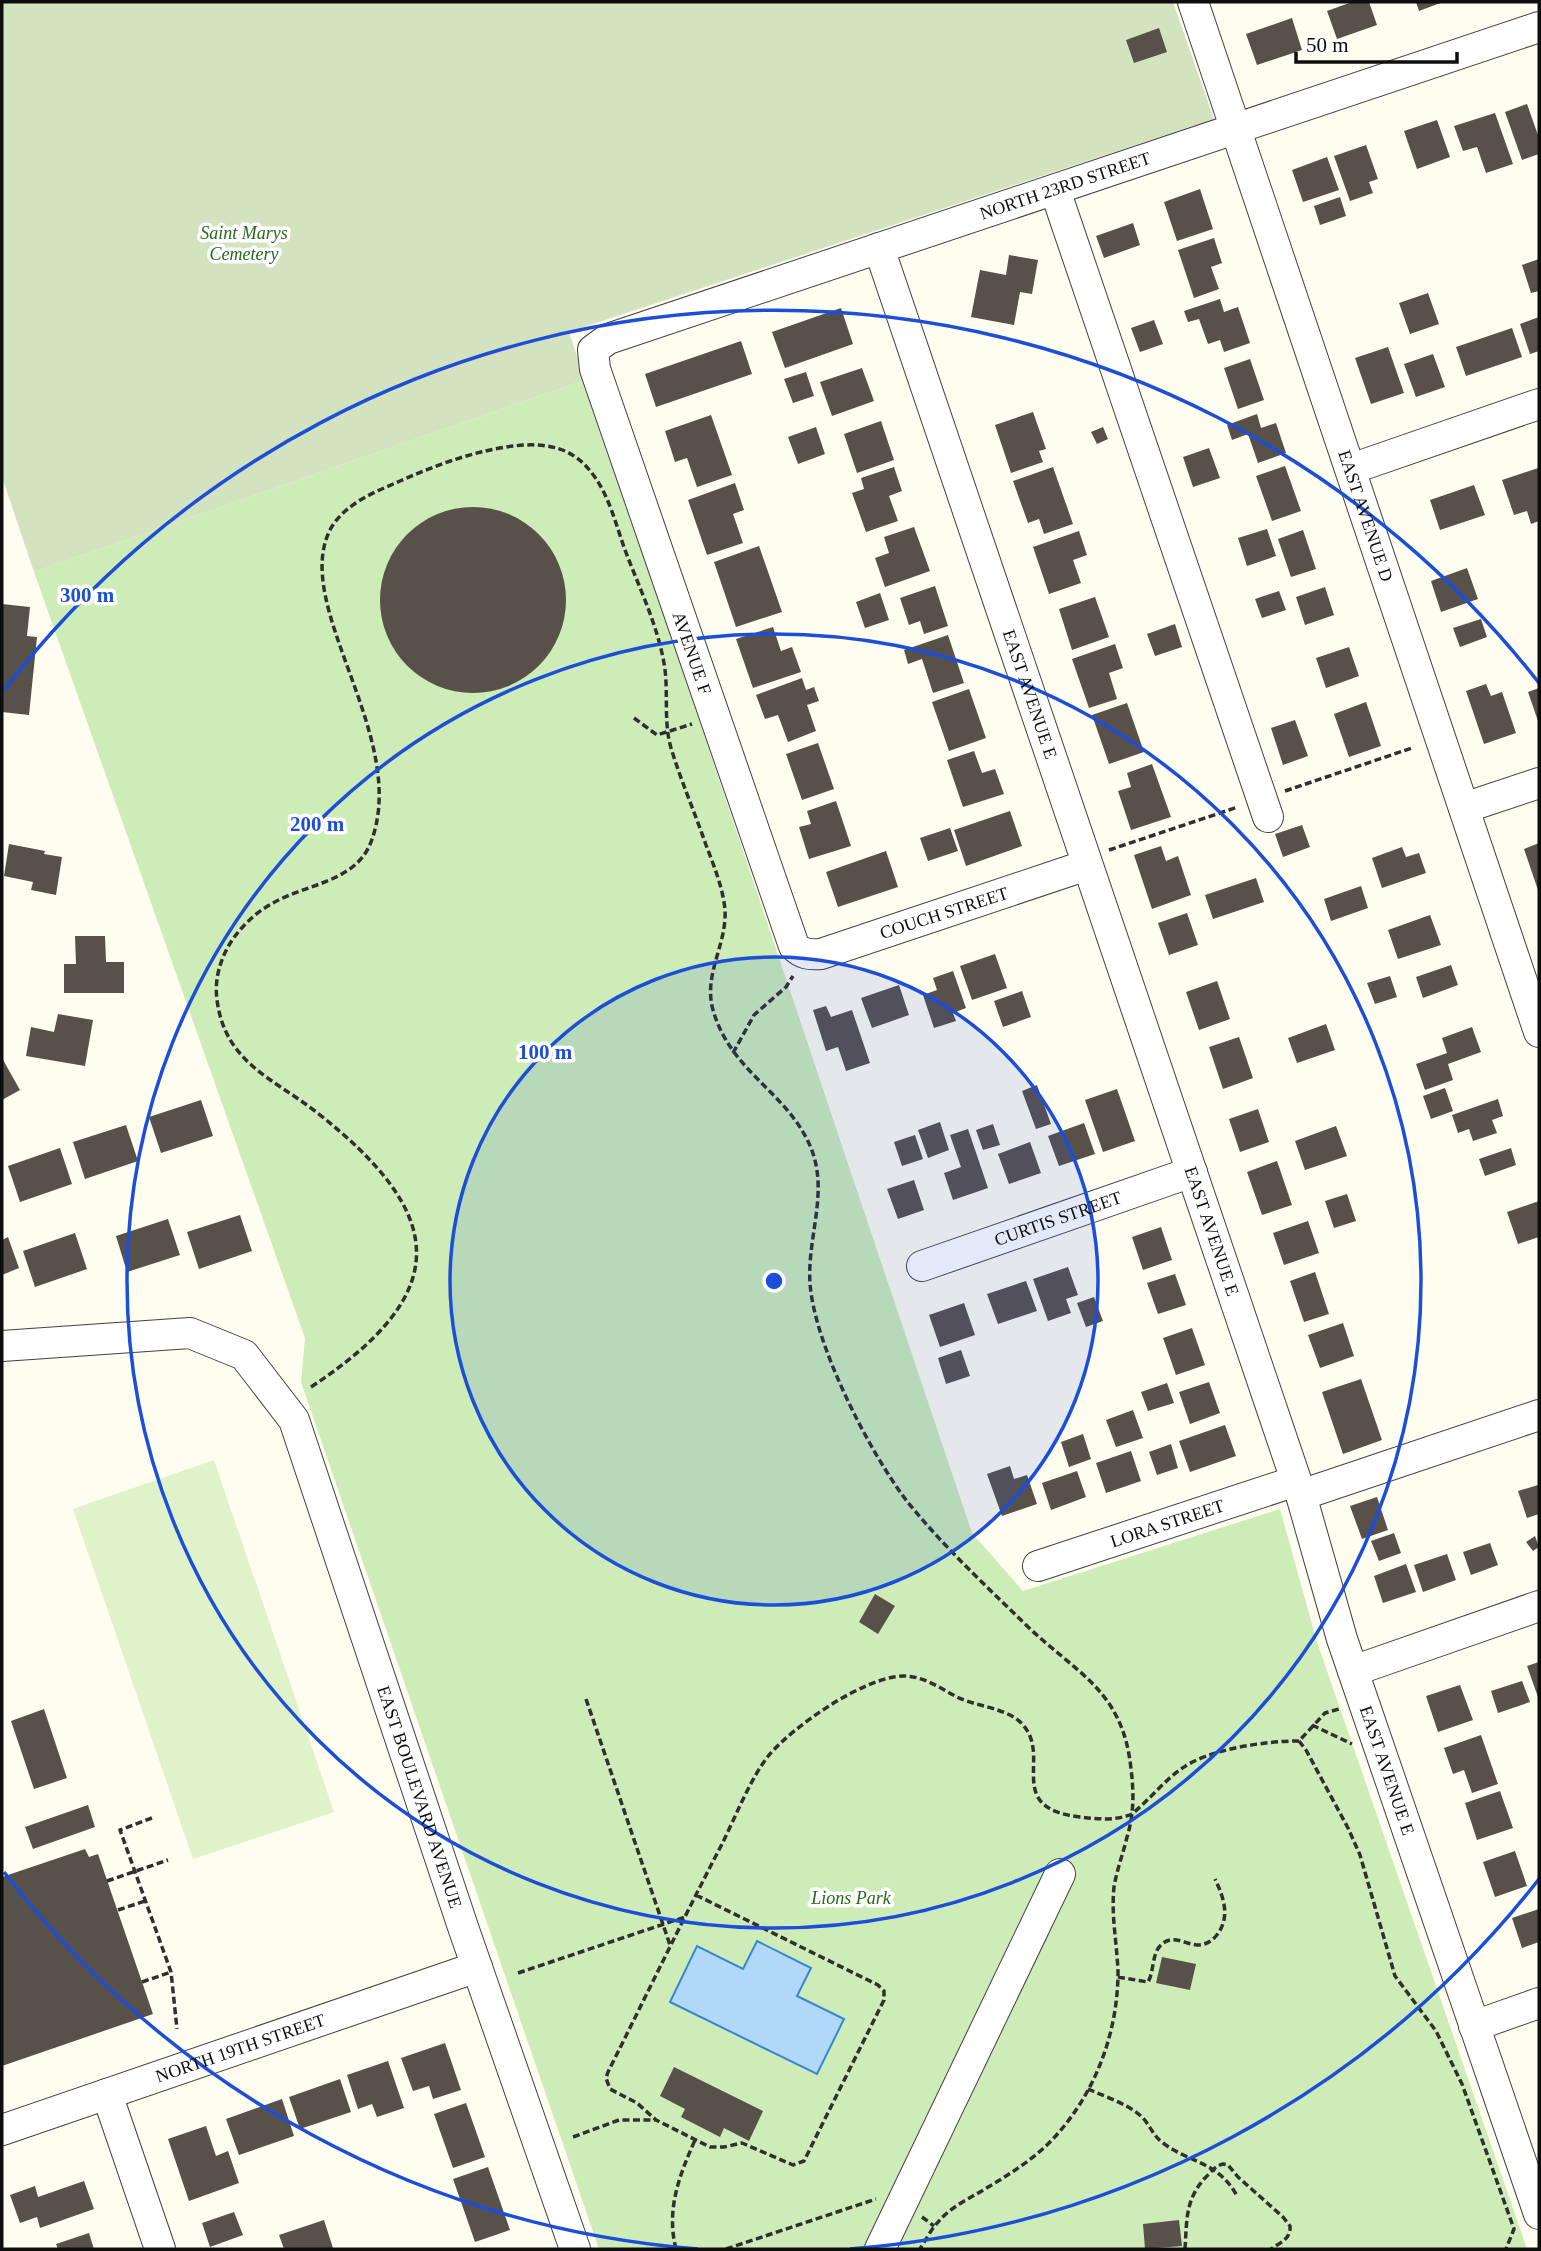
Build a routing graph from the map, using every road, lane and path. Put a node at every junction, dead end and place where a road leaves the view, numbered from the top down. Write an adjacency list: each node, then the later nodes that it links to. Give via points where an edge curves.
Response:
1 (1193, 2): 3 (street, EAST AVENUE D)
2 (1539, 27): 3 (street, NORTH 23RD STREET)
3 (1238, 129): 4 (street, NORTH 23RD STREET); 8 (street, EAST AVENUE D)
4 (1055, 190): 5 (street, NORTH 23RD STREET); 14 (street)
5 (879, 248): 6 (street, NORTH 23RD STREET, via 608,339); 15 (street, EAST AVENUE E)
6 (593, 350): 9 (street, AVENUE F, via 595,369)
7 (1539, 404): 8 (street)
8 (1351, 469): 13 (street, EAST AVENUE D)
9 (713, 716): 11 (path); 16 (street, AVENUE F, via 789,936)
10 (634, 718): 11 (path, via 657,735)
11 (667, 733): 19 (path, via 721,889 725,920 710,975 710,1000); 23 (path, via 666,681 657,636 603,490 578,458 554,448 527,445 490,450 429,469 370,495 338,517 323,550 322,567 329,608 363,709 380,780 373,836 360,861 267,906 242,927 229,944 216,984 224,1028 247,1063 364,1153 410,1218 417,1249 414,1280 396,1314 369,1344)
12 (1539, 783): 13 (street)
13 (1464, 808): 17 (street, EAST AVENUE D)
14 (1268, 817)
15 (1087, 865): 16 (street, COUCH STREET, via 821,954); 20 (street, EAST AVENUE E)
16 (801, 953): 19 (path, via 791,981 754,1015)
17 (1532, 987): 18 (street, EAST AVENUE D)
18 (1539, 1032)
19 (733, 1053): 33 (path, via 786,1109 811,1149 819,1182 811,1294 826,1347 852,1405 898,1489 921,1517 1029,1628 1106,1697 1127,1742)
20 (1192, 1172): 21 (street, CURTIS STREET); 25 (street, EAST AVENUE E)
21 (922, 1266)
22 (2, 1346): 46 (street, EAST BOULEVARD AVENUE, via 190,1332 244,1355 294,1420)
23 (311, 1387)
24 (1539, 1415): 25 (street, LORA STREET)
25 (1299, 1488): 26 (street, LORA STREET); 28 (street, EAST AVENUE E)
26 (1038, 1566)
27 (1539, 1606): 28 (street)
28 (1353, 1671): 30 (street, EAST AVENUE E)
29 (586, 1699): 44 (path)
30 (1358, 1725): 31 (path, via 1347,1707 1325,1713); 31 (path, via 1353,1745); 52 (street, EAST AVENUE E)
31 (1312, 1726): 32 (path)
32 (1299, 1741): 33 (path, via 1246,1747 1190,1763); 73 (path, via 1360,1855 1395,1976 1436,2031 1465,2092 1514,2229)
33 (1132, 1814): 40 (path, via 1095,1819 1049,1808 1038,1796 1030,1739 1017,1719 966,1702 928,1681 892,1677 856,1689 776,1748 763,1764); 49 (path, via 1114,1892)
34 (152, 1818): 36 (path, via 120,1830)
35 (168, 1860): 36 (path)
36 (135, 1871): 39 (path); 41 (path)
37 (1060, 1874): 62 (street)
38 (1216, 1879): 49 (path, via 1226,1912 1214,1938 1197,1945 1176,1939 1163,1943 1148,1982)
39 (107, 1881)
40 (696, 1895): 43 (path); 59 (path, via 878,1985 885,1995 802,2164 793,2165 748,2144 716,2148)
41 (145, 1901): 42 (path); 47 (path)
42 (118, 1910)
43 (685, 1917): 44 (path); 45 (path)
44 (664, 1925): 45 (path); 48 (path)
45 (670, 1945): 56 (path, via 606,2078 610,2089)
46 (477, 1967): 55 (street, NORTH 19TH STREET); 66 (street, EAST BOULEVARD AVENUE)
47 (171, 1972): 50 (path); 53 (path)
48 (518, 1973)
49 (1118, 1977): 54 (path, via 1109,2041)
50 (142, 1982)
51 (1539, 2003): 52 (street)
52 (1474, 2026): 63 (street, EAST AVENUE E)
53 (177, 2029)
54 (1088, 2090): 60 (path, via 1124,2105 1165,2144); 64 (path, via 1043,2148 953,2208)
55 (107, 2094): 57 (street, NORTH 19TH STREET); 65 (street)
56 (656, 2120): 58 (path, via 619,2120); 59 (path)
57 (2, 2130)
58 (573, 2137)
59 (695, 2140): 67 (path, via 675,2193)
60 (1213, 2169): 61 (path); 71 (path, via 1190,2200); 72 (path, via 1228,2165 1287,2221 1289,2235)
61 (1237, 2196)
62 (901, 2206): 64 (path); 68 (path, via 874,2199); 69 (street)
63 (1539, 2214)
64 (934, 2226): 70 (path)
65 (160, 2249)
66 (575, 2249)
67 (676, 2249)
68 (726, 2249)
69 (880, 2249)
70 (920, 2249)
71 (1185, 2249)
72 (1271, 2249)
73 (1506, 2249)

